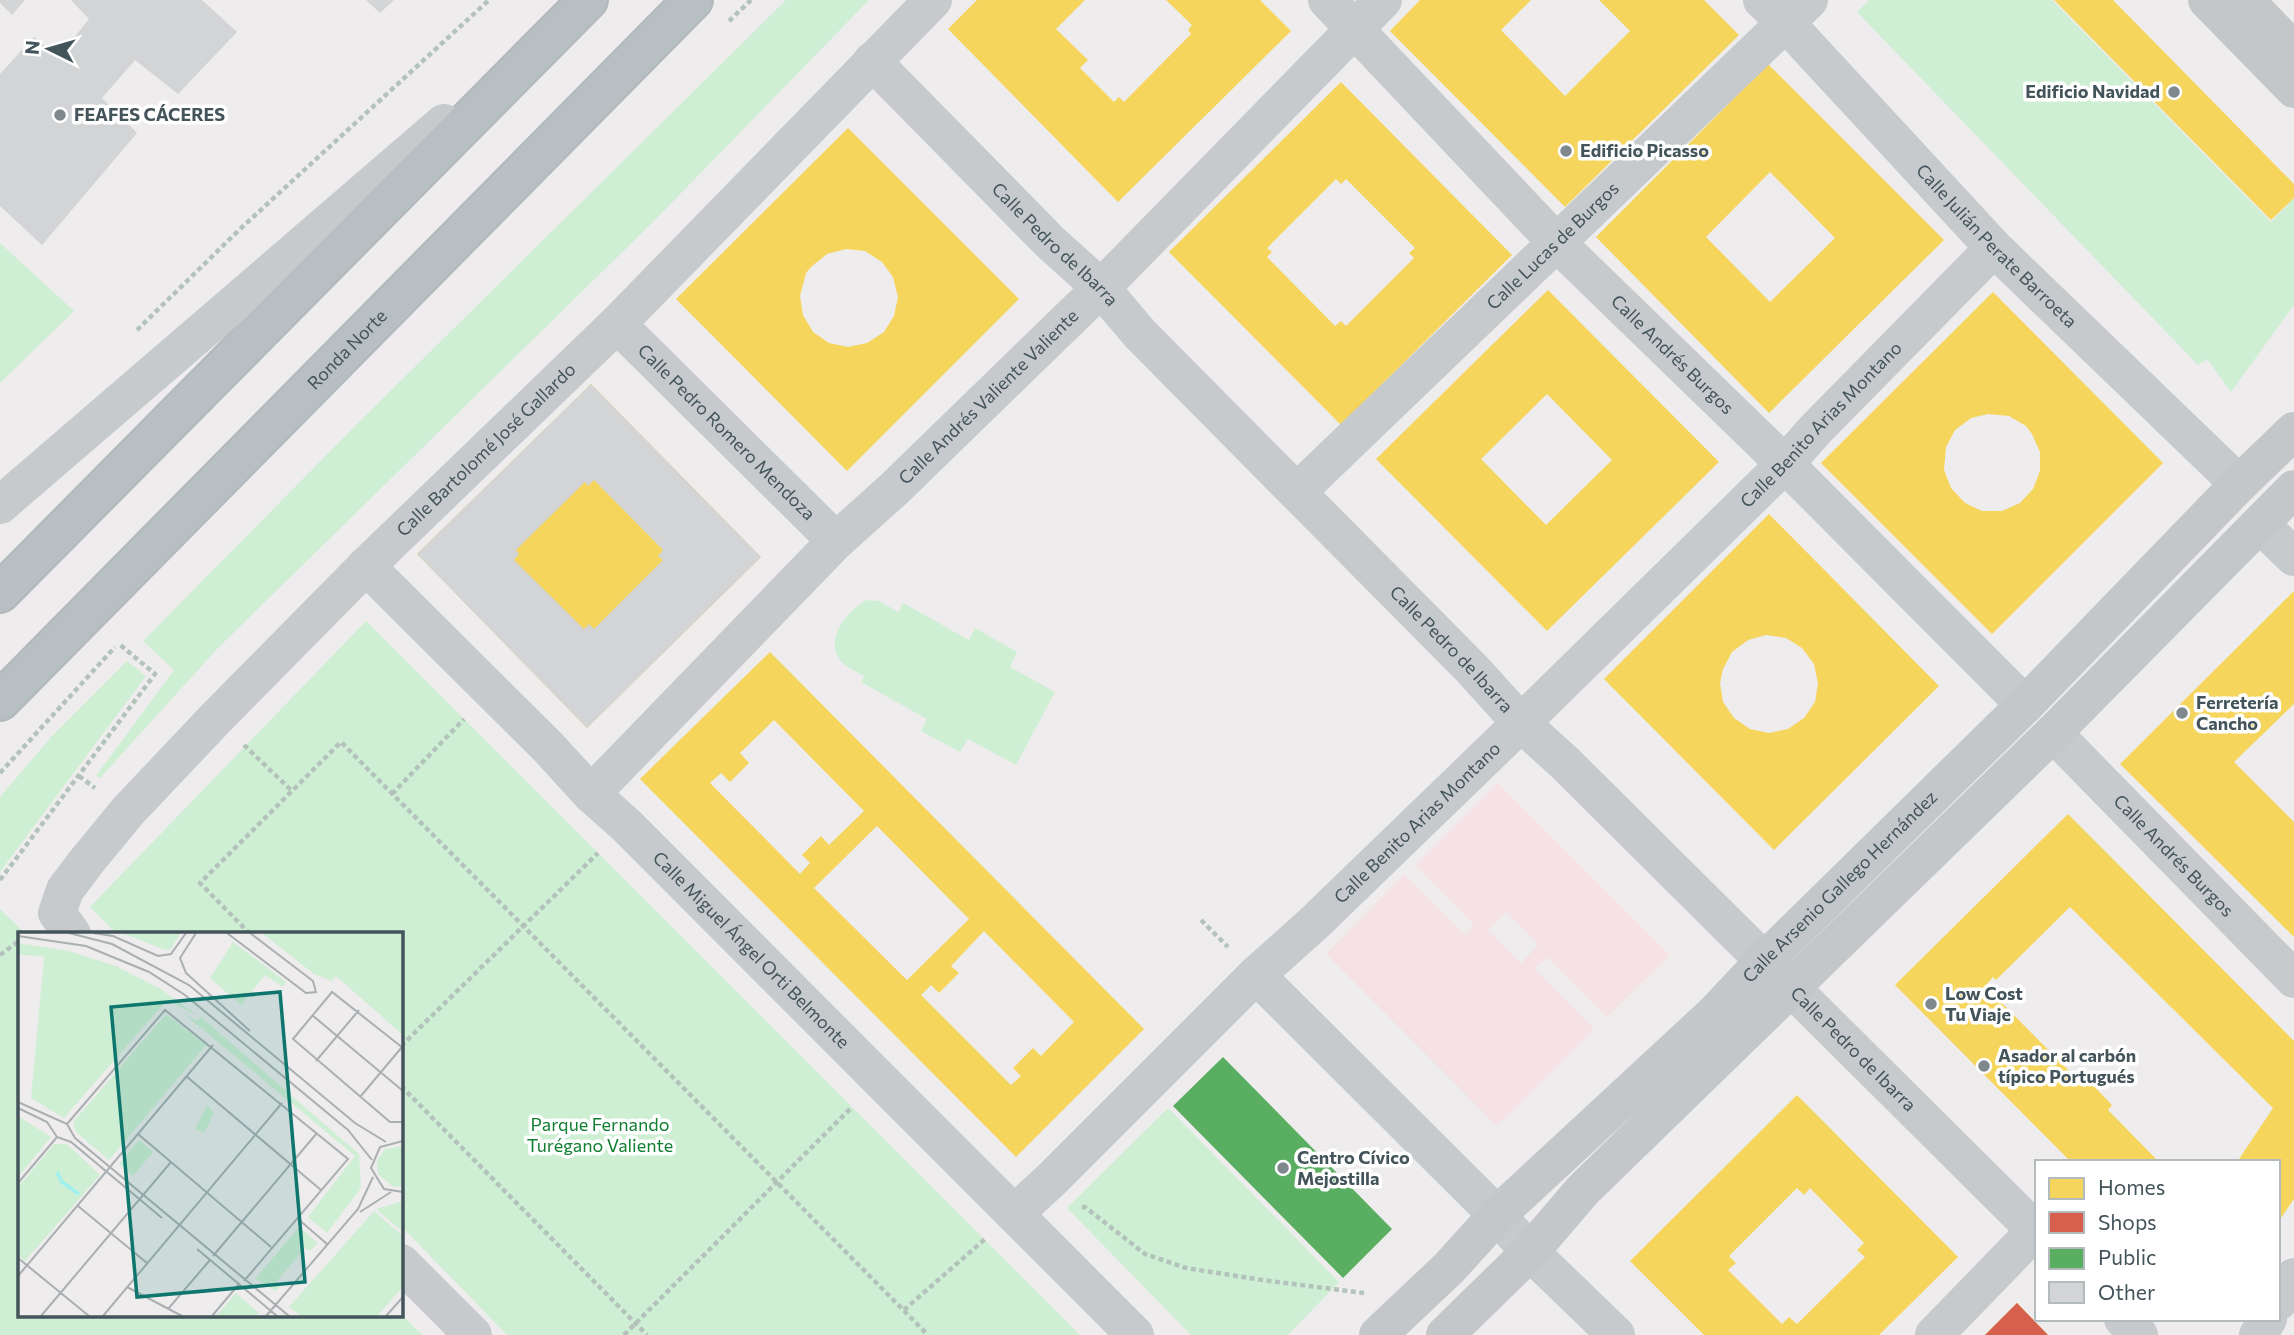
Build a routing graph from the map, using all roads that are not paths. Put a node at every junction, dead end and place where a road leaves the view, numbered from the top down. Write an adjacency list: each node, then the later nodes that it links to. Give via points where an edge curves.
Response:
1 (693, 0): 28 (highway, Ronda Norte)
2 (933, 0): 11 (street, Calle Bartolomé José Gallardo)
3 (1327, 0): 9 (street, Calle Andrés Burgos)
4 (1383, 0): 9 (street, Calle Andrés Valiente Valiente)
5 (2207, 0): 12 (main road)
6 (2245, 0): 10 (main road)
7 (587, 1): 22 (street); 27 (highway)
8 (1786, 7): 13 (street, Calle Lucas de Burgos); 14 (street, Calle Julián Perate Barroeta)
9 (1356, 29): 13 (street, Calle Andrés Burgos); 15 (street, Calle Andrés Valiente Valiente)
10 (2294, 51)
11 (872, 61): 15 (street, Calle Pedro de Ibarra); 16 (street, Calle Bartolomé José Gallardo)
12 (2294, 89)
13 (1557, 243): 18 (street, Calle Andrés Burgos); 21 (street, Calle Lucas de Burgos)
14 (1994, 248): 18 (street, Calle Benito Arias Montano); 19 (street, Calle Julián Perate Barroeta)
15 (1101, 288): 21 (street, Calle Pedro de Ibarra, via 1140,334); 24 (street, Calle Andrés Valiente Valiente)
16 (617, 324): 24 (street, Calle Pedro Romero Mendoza); 26 (street, Calle Bartolomé José Gallardo)
17 (2294, 431): 19 (main road, Calle Arsenio Gallego Hernández)
18 (1785, 464): 29 (street, Calle Andrés Burgos); 30 (street, Calle Benito Arias Montano)
19 (2239, 484): 29 (main road, Calle Arsenio Gallego Hernández)
20 (2294, 489): 23 (main road, Calle Arsenio Gallego Hernández)
21 (1297, 492): 30 (street, Calle Pedro de Ibarra)
22 (0, 505)
23 (2260, 524): 25 (street); 31 (main road, Calle Arsenio Gallego Hernández)
24 (836, 541): 32 (street, Calle Andrés Valiente Valiente)
25 (2294, 557)
26 (366, 566): 32 (street, Calle Miguel Ángel Orti Belmonte); 33 (street, Calle Bartolomé José Gallardo, via 128,811 65,890)
27 (0, 593)
28 (0, 701)
29 (2025, 705): 34 (main road, Calle Arsenio Gallego Hernández)
30 (1521, 723): 34 (street, Calle Pedro de Ibarra); 35 (street, Calle Benito Arias Montano)
31 (2053, 733): 36 (street, Calle Andrés Burgos); 37 (main road, Calle Arsenio Gallego Hernández)
32 (591, 794): 38 (street, Calle Miguel Ángel Orti Belmonte)
33 (65, 924)
34 (1763, 962): 37 (street, Calle Pedro de Ibarra); 39 (main road, Calle Arsenio Gallego Hernández)
35 (1256, 975): 38 (street, Calle Benito Arias Montano); 39 (street)
36 (2294, 979)
37 (1791, 989): 40 (street, Calle Pedro de Ibarra); 42 (main road, Calle Arsenio Gallego Hernández, via 1583,1190)
38 (1014, 1214): 48 (street, Calle Miguel Ángel Orti Belmonte)
39 (1497, 1215): 42 (street); 49 (main road, Calle Arsenio Gallego Hernández)
40 (2035, 1231)
41 (2035, 1233): 52 (street)
42 (1530, 1252): 50 (main road, Calle Arsenio Gallego Hernández); 51 (street)
43 (402, 1264): 47 (street)
44 (2294, 1278): 45 (street)
45 (2280, 1299)
46 (2125, 1321): 53 (street)
47 (473, 1335)
48 (1135, 1335)
49 (1378, 1335)
50 (1445, 1335)
51 (1616, 1335)
52 (1934, 1335)
53 (2139, 1335)

